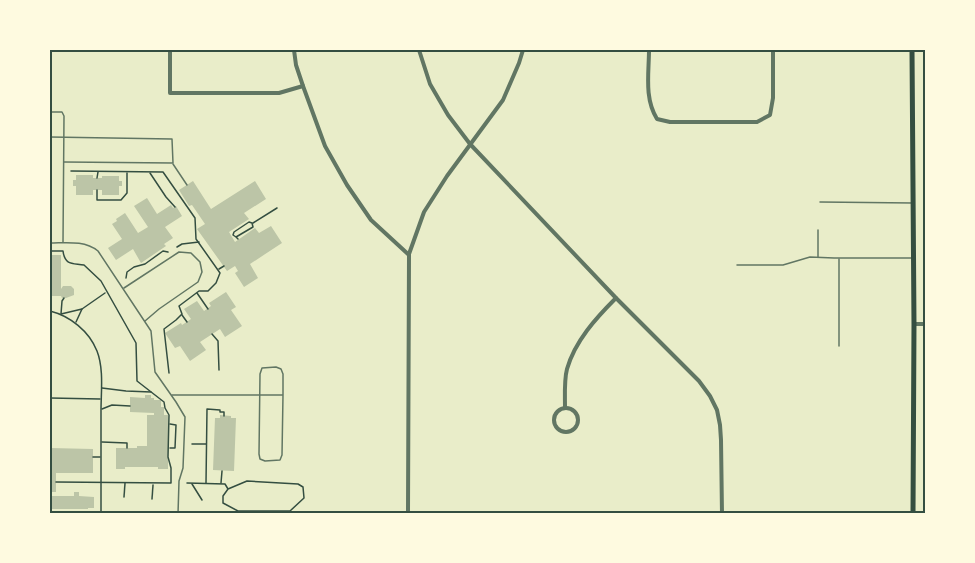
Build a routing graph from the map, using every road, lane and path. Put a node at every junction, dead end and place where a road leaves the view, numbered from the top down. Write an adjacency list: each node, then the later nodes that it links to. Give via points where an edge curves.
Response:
1 (170, 50): 8 (street, via 170,93 279,93)
2 (294, 50): 8 (street)
3 (419, 50): 12 (street, via 430,84)
4 (523, 50): 12 (street, via 503,99)
5 (650, 50): 6 (street, via 651,108 657,119 670,122 757,122 770,115)
6 (773, 50)
7 (912, 50): 25 (main road)
8 (303, 86): 38 (street, via 325,146 348,185 371,220)
9 (50, 112): 11 (lane, via 62,112)
10 (50, 137): 11 (lane)
11 (64, 138): 13 (lane); 14 (lane, via 172,139)
12 (470, 144): 38 (street, via 424,212); 50 (street)
13 (64, 162): 14 (lane); 15 (lane)
14 (173, 164): 22 (lane)
15 (63, 171): 16 (path); 32 (lane)
16 (98, 171): 17 (path); 19 (path)
17 (127, 171): 18 (path); 21 (path)
18 (149, 172): 26 (path); 33 (path, via 163,172 176,190 195,218)
19 (97, 178)
20 (122, 183): 21 (path)
21 (127, 183): 23 (path, via 127,193 121,200 97,200)
22 (187, 185)
23 (97, 190)
24 (820, 202): 25 (lane)
25 (913, 203): 41 (main road)
26 (175, 207)
27 (277, 208): 28 (path)
28 (252, 223): 28 (path, via 253,227 237,238 232,235)
29 (818, 230): 39 (lane)
30 (205, 241): 33 (path)
31 (50, 243): 32 (lane)
32 (63, 243): 46 (lane, via 92,246)
33 (199, 243): 34 (path); 44 (path)
34 (176, 248)
35 (51, 251): 37 (path); 47 (path, via 63,252 73,265 84,265)
36 (170, 252): 45 (path, via 159,252 146,264 127,272)
37 (53, 255)
38 (409, 255): 103 (street)
39 (818, 257): 40 (lane); 42 (lane, via 783,265)
40 (839, 258): 41 (lane); 64 (lane)
41 (913, 258): 61 (main road)
42 (737, 265)
43 (224, 266): 44 (path)
44 (218, 270): 48 (path, via 216,283 208,291)
45 (126, 278)
46 (122, 288): 58 (lane); 58 (lane, via 179,252 191,253 201,262 198,282)
47 (107, 292): 53 (path); 68 (path, via 136,343 137,381)
48 (196, 293): 51 (path); 54 (path)
49 (64, 298): 56 (path)
50 (616, 298): 75 (street, via 592,323 576,349 567,370); 104 (street, via 699,381 717,410)
51 (187, 300): 52 (path); 57 (path, via 179,306)
52 (190, 305)
53 (82, 309): 56 (path); 60 (path)
54 (208, 309)
55 (50, 311): 56 (path)
56 (62, 314): 60 (path)
57 (182, 314): 59 (path); 66 (path, via 164,329)
58 (144, 321): 69 (lane, via 151,332 155,372)
59 (187, 322)
60 (75, 323): 67 (path, via 91,339 97,352)
61 (914, 324): 62 (street); 105 (main road)
62 (926, 324)
63 (213, 334): 65 (path, via 218,341)
64 (839, 346)
65 (219, 370)
66 (170, 373)
67 (101, 388): 68 (path); 73 (path)
68 (152, 392): 78 (path, via 164,402)
69 (171, 394): 70 (lane); 102 (lane, via 186,424)
70 (259, 395): 71 (lane); 71 (lane, via 262,368 276,367 283,374); 71 (lane, via 259,454 265,461 280,460 282,455)
71 (283, 395)
72 (50, 398): 73 (path)
73 (101, 399): 76 (path)
74 (130, 406): 76 (path, via 112,405)
75 (565, 408): 75 (street, via 554,418 555,426 565,432 573,430 578,419 572,409)
76 (101, 410): 79 (path)
77 (224, 416): 81 (path, via 220,410 207,409)
78 (170, 424): 83 (path); 83 (path, via 176,425 175,448)
79 (101, 442): 82 (path, via 127,443); 85 (path)
80 (192, 444): 81 (path)
81 (207, 444): 93 (path)
82 (127, 448)
83 (169, 448): 90 (path, via 171,483)
84 (93, 457): 85 (path)
85 (101, 457): 88 (path)
86 (222, 471): 94 (path)
87 (56, 482): 88 (path)
88 (101, 482): 89 (path); 101 (path)
89 (125, 483): 90 (path); 96 (path)
90 (153, 483): 97 (path)
91 (187, 483): 92 (path)
92 (192, 483): 93 (path); 98 (path)
93 (206, 484): 94 (path)
94 (221, 484): 95 (path)
95 (228, 489): 95 (path, via 248,481 298,484 303,487 304,498 290,511 238,511 224,503)
96 (124, 497)
97 (152, 499)
98 (202, 500)
99 (50, 513): 100 (path)
100 (71, 513)
101 (101, 513)
102 (178, 513)
103 (408, 513)
104 (722, 513)
105 (914, 513)

